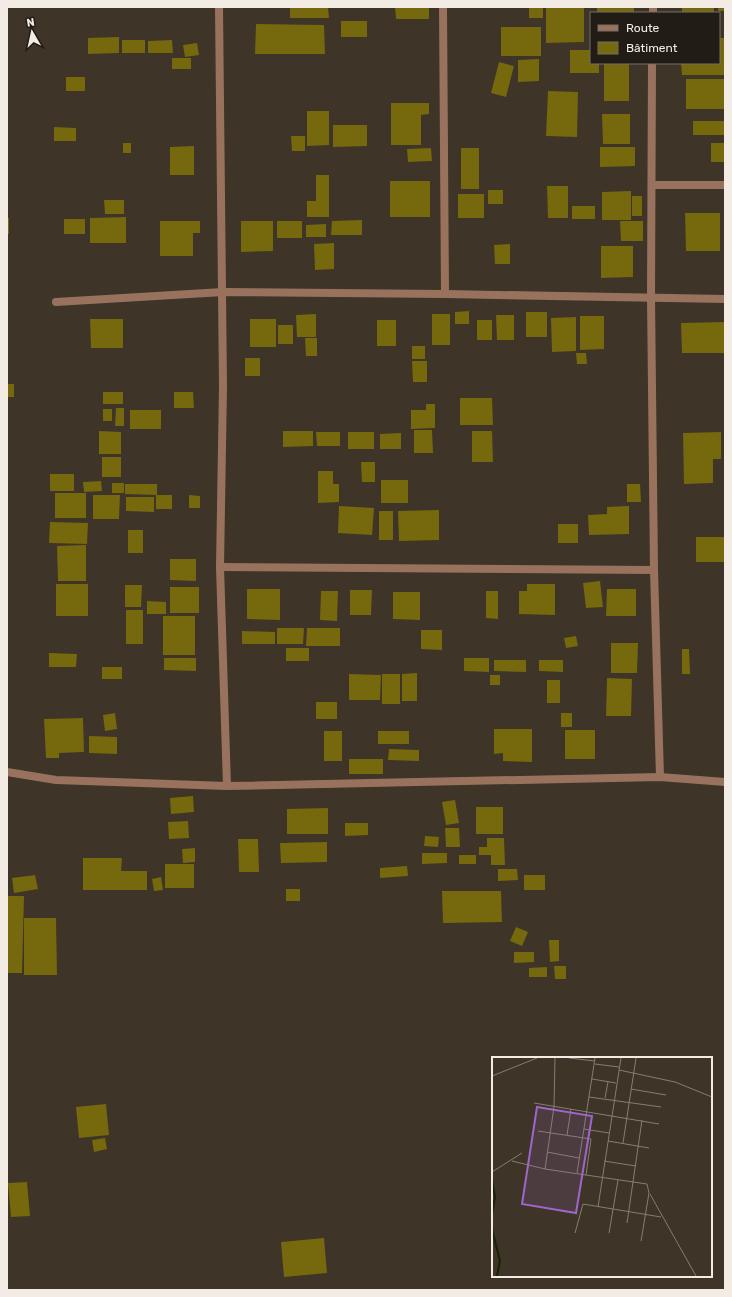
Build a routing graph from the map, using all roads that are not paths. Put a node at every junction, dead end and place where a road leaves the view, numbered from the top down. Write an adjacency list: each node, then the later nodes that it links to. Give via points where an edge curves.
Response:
1 (219, 7): 6 (street)
2 (443, 7): 7 (street)
3 (652, 64): 4 (street)
4 (652, 185): 5 (street); 8 (street)
5 (725, 185)
6 (223, 292): 7 (street); 10 (street); 11 (street)
7 (445, 294): 8 (street)
8 (651, 297): 9 (street); 12 (street)
9 (725, 299)
10 (56, 302)
11 (220, 567): 12 (street); 16 (street)
12 (654, 570): 14 (street)
13 (7, 772): 16 (street, via 56,780)
14 (660, 777): 15 (street); 16 (street)
15 (725, 782)
16 (226, 786)

